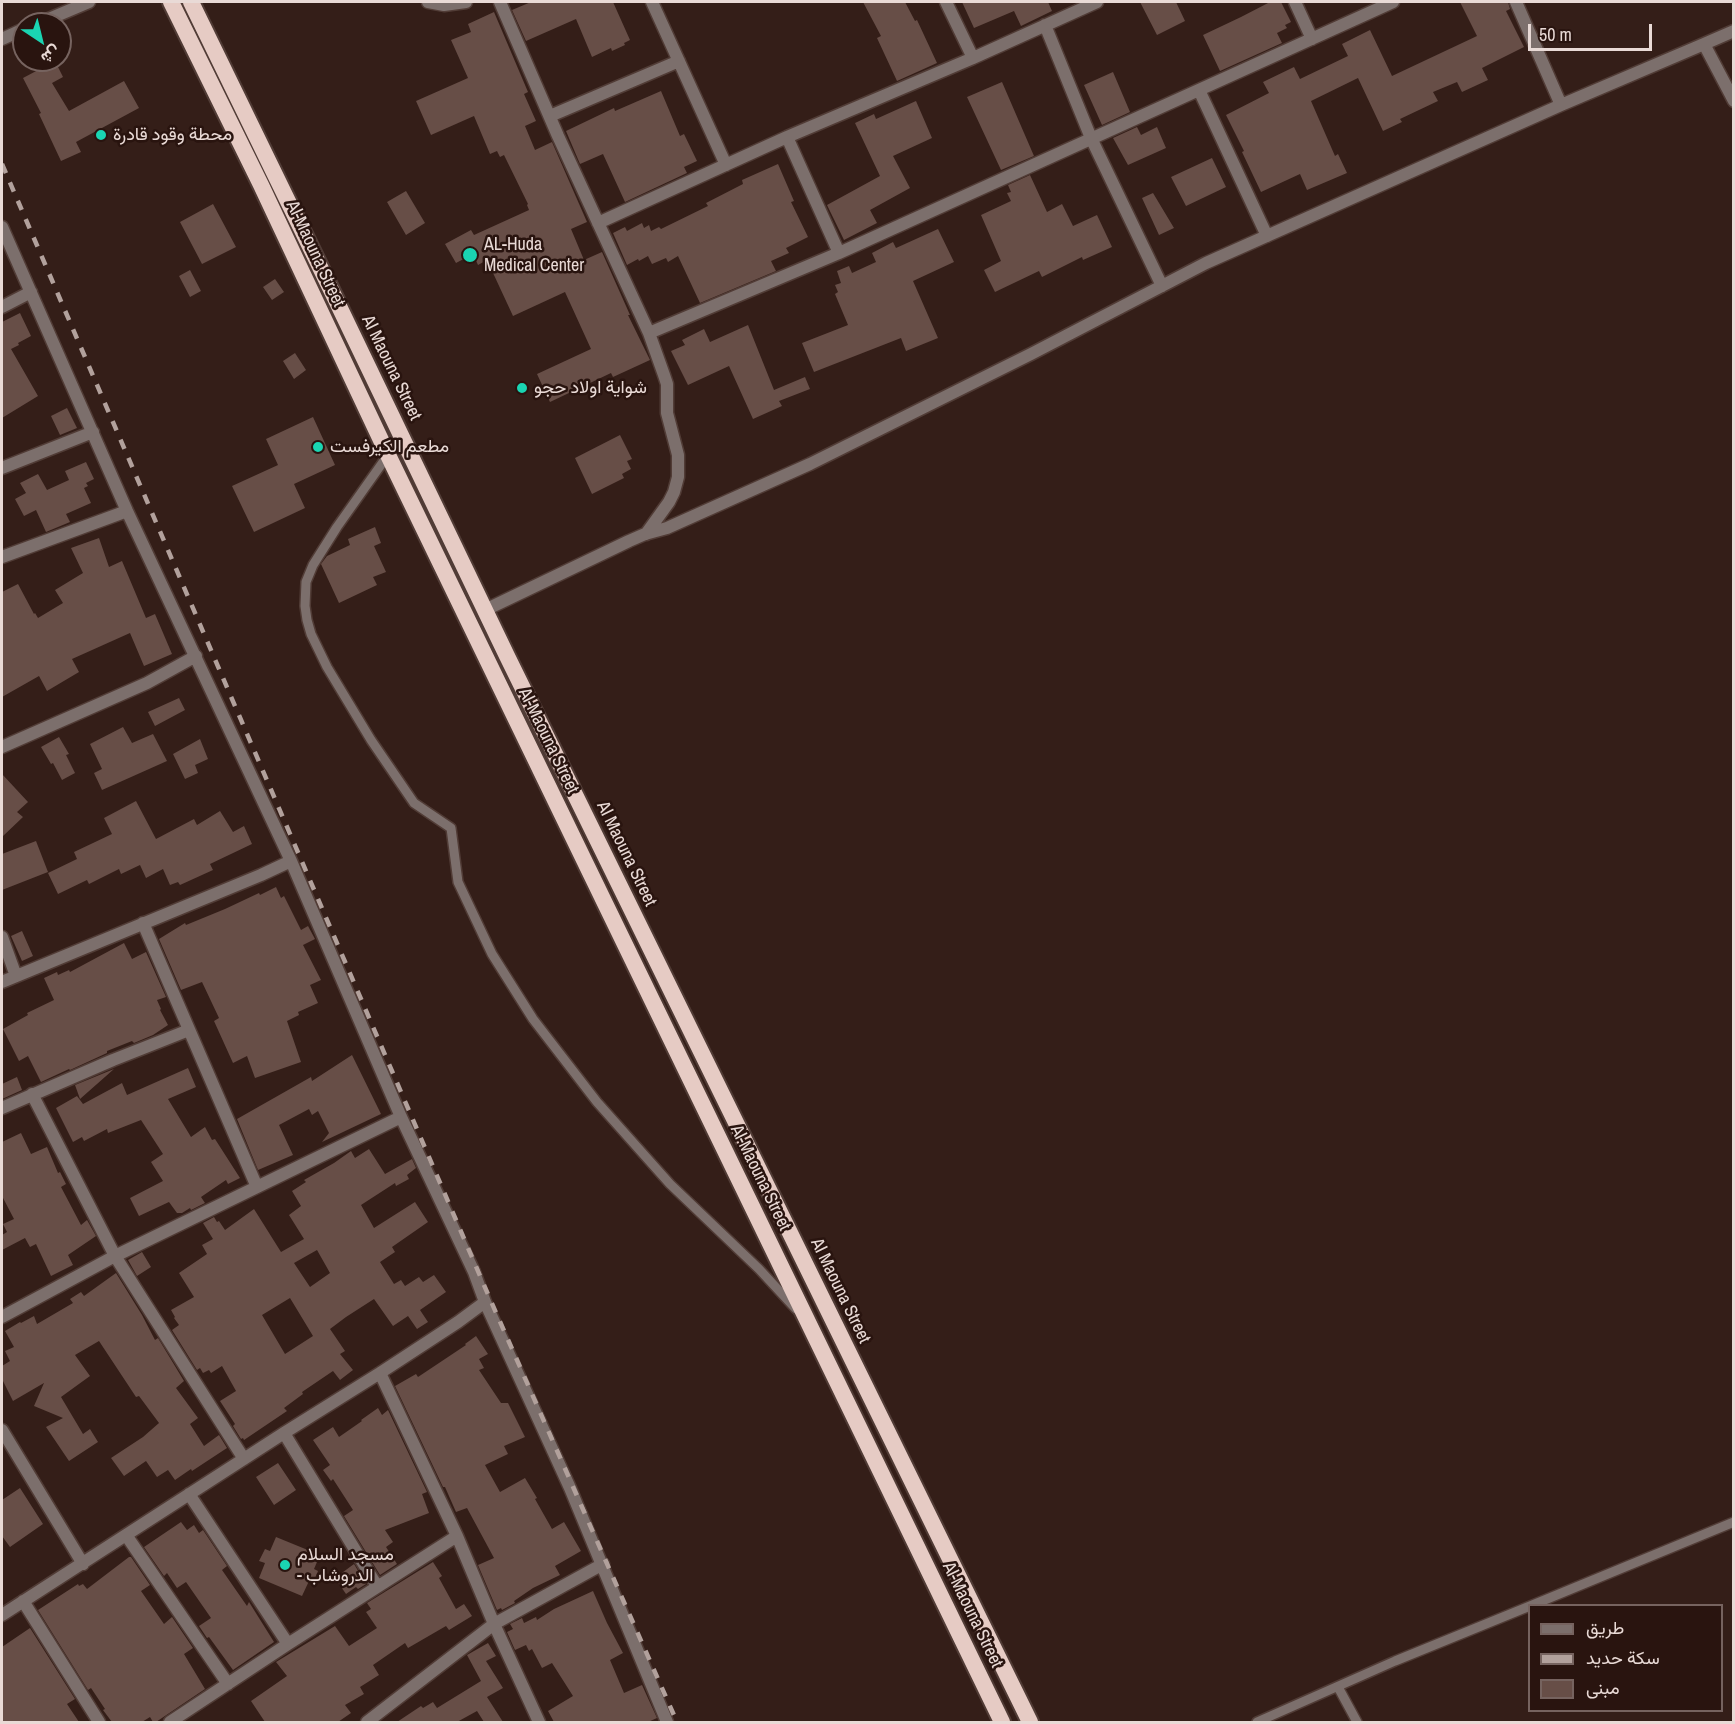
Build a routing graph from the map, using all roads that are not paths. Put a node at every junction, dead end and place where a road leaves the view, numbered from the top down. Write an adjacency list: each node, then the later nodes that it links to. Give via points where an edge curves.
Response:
1 (89, 2): 13 (street)
2 (171, 2): 36 (highway, Al-Maouna Street)
3 (428, 2): 4 (street)
4 (466, 2)
5 (500, 2): 23 (street)
6 (652, 2): 19 (street)
7 (946, 2): 18 (street)
8 (1097, 2): 14 (street)
9 (1294, 2): 16 (street)
10 (1393, 2): 16 (street)
11 (1516, 2): 22 (street)
12 (195, 3): 41 (highway, Al Maouna Street)
13 (65, 12)
14 (1045, 26): 18 (street); 25 (street)
15 (1734, 31): 17 (street)
16 (1312, 39): 20 (street)
17 (1704, 44): 21 (street); 22 (street)
18 (973, 58): 24 (street)
19 (678, 61): 23 (street); 26 (street)
20 (1199, 90): 25 (street); 29 (street)
21 (1734, 101)
22 (1561, 105): 29 (street)
23 (550, 116): 27 (street)
24 (787, 137): 26 (street); 30 (street)
25 (1091, 138): 30 (street); 31 (street)
26 (726, 165): 27 (street)
27 (598, 223): 34 (street)
28 (2, 226): 32 (street)
29 (1267, 236): 31 (street)
30 (839, 253): 34 (street)
31 (1162, 286): 39 (street, via 810,464 667,528)
32 (31, 292): 33 (street); 35 (street)
33 (2, 307)
34 (649, 333): 39 (street, via 664,375 667,413 679,467 669,502)
35 (93, 432): 37 (street); 38 (street)
36 (388, 455): 57 (highway, Al-Maouna Street); 57 (lane, via 313,564 306,582 307,620 327,667 414,803 451,828 458,882 492,954 533,1019 597,1102 670,1184)
37 (2, 468)
38 (127, 511): 40 (street); 42 (street)
39 (645, 534): 41 (street)
40 (2, 557)
41 (485, 610): 83 (highway, Al Maouna Street)
42 (196, 656): 43 (street, via 147,683); 44 (street)
43 (2, 747)
44 (291, 861): 45 (street); 52 (street)
45 (143, 923): 47 (street); 49 (street)
46 (2, 937): 47 (street)
47 (16, 976): 48 (street)
48 (2, 982)
49 (189, 1030): 50 (street); 53 (street)
50 (32, 1094): 51 (street); 54 (street)
51 (2, 1108)
52 (401, 1117): 53 (street); 55 (street)
53 (257, 1187): 54 (street)
54 (115, 1256): 56 (street); 61 (street)
55 (486, 1302): 58 (street); 67 (street)
56 (2, 1317)
57 (809, 1323): 82 (highway, Al-Maouna Street)
58 (380, 1373): 60 (street); 65 (street)
59 (2, 1430): 66 (street)
60 (284, 1433): 61 (street); 68 (street)
61 (244, 1459): 62 (street)
62 (189, 1494): 64 (street); 74 (street)
63 (1734, 1522): 70 (lane)
64 (126, 1535): 66 (street); 75 (street)
65 (457, 1536): 68 (street); 73 (street)
66 (83, 1564): 69 (street)
67 (603, 1564): 73 (street); 81 (street)
68 (377, 1586): 74 (street)
69 (23, 1601): 72 (street); 77 (street)
70 (1535, 1604)
71 (1528, 1607): 76 (lane)
72 (2, 1615)
73 (494, 1624): 79 (street); 80 (street)
74 (288, 1644): 75 (street)
75 (228, 1684): 78 (street)
76 (1338, 1687): 84 (lane); 85 (lane)
77 (99, 1722)
78 (170, 1722)
79 (367, 1722)
80 (539, 1722)
81 (667, 1722)
82 (1002, 1722)
83 (1030, 1722)
84 (1257, 1722)
85 (1357, 1722)

